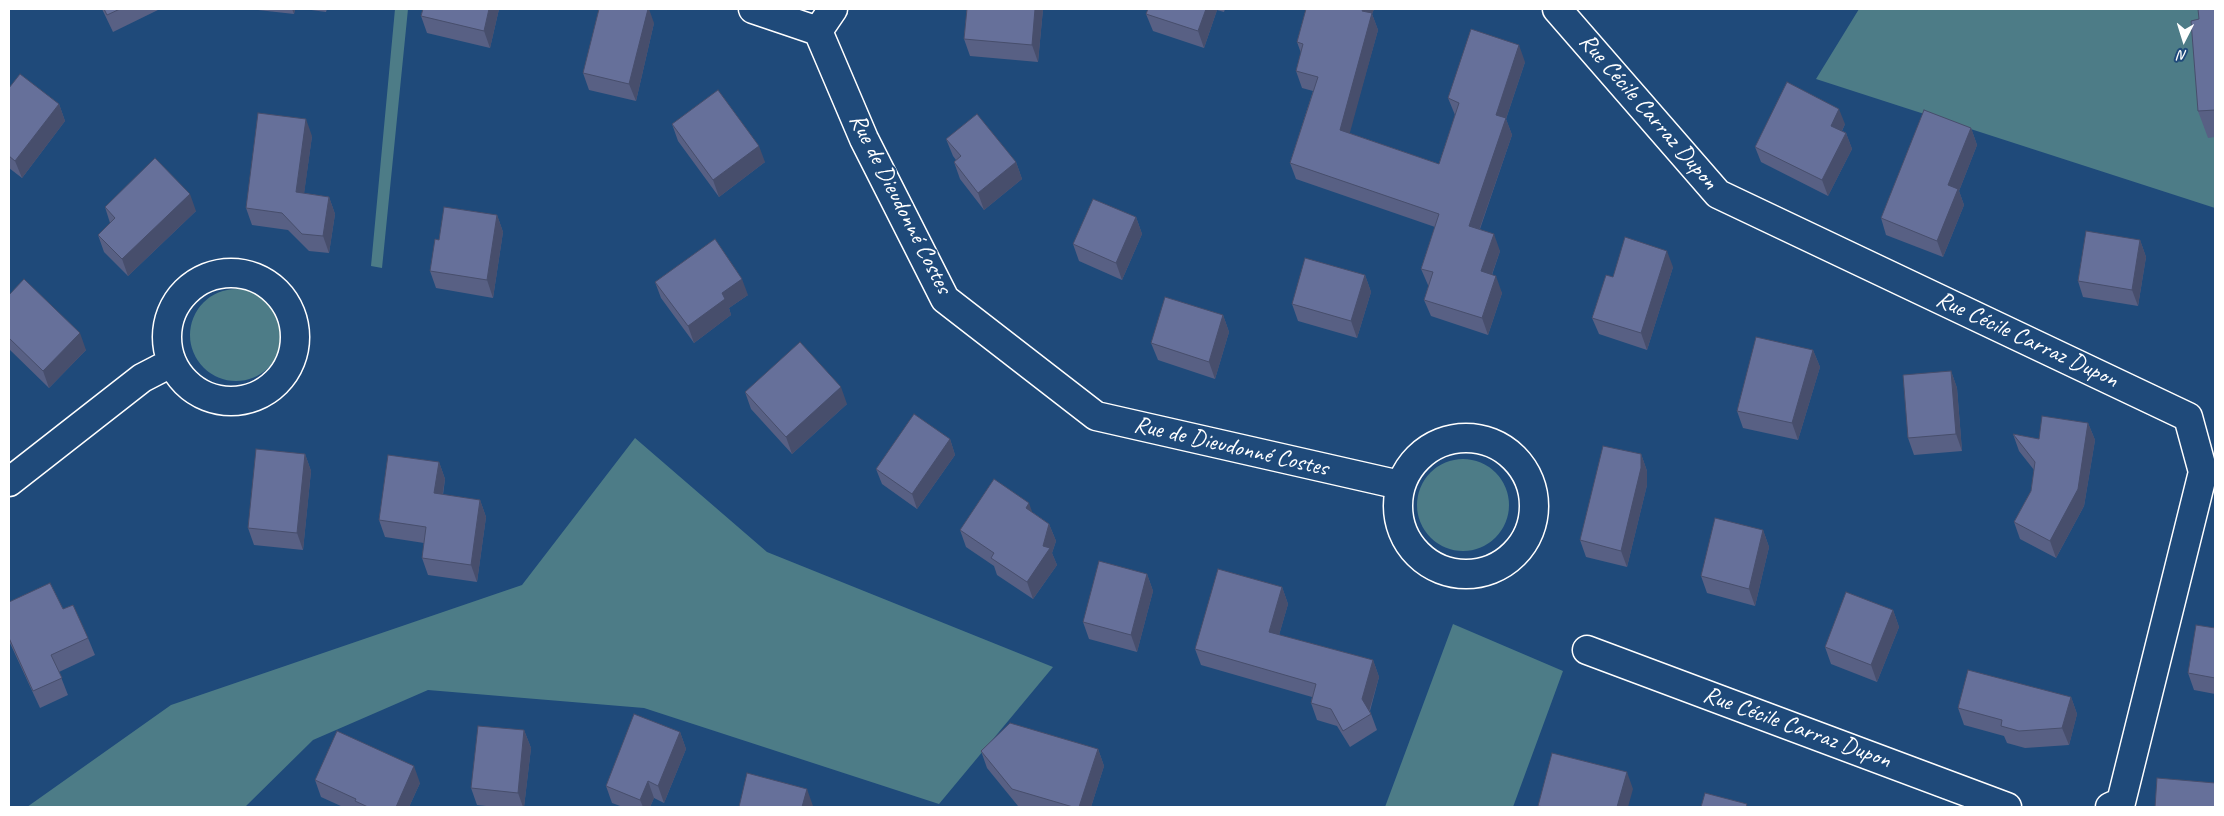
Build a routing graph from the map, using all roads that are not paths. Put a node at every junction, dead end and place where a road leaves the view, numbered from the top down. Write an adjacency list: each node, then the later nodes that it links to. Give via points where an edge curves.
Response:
1 (753, 9): 3 (street)
2 (1558, 9): 9 (street, Rue Cécile Carraz Dupon, via 1718,194 2188,417 2203,472 2121,802)
3 (825, 20): 6 (street, Rue de Dieudonné Costes, via 864,139 945,299 952,305 1096,416)
4 (171, 362): 4 (street, via 183,380 199,394 218,401 239,401 259,395 277,383 289,366 295,346 295,324 287,304 273,287 254,276 233,272 211,275 192,285 177,300 168,320 166,342); 5 (street, via 142,378)
5 (9, 482)
6 (1400, 485): 6 (street, via 1397,507 1401,529 1412,549 1429,564 1450,572 1472,574 1494,569 1512,557 1526,538 1534,517 1534,494 1526,472 1512,455 1493,442 1470,437 1448,439 1427,449 1410,465)
7 (1587, 650): 8 (street, Rue Cécile Carraz Dupon)
8 (2006, 807)
9 (2110, 807)

